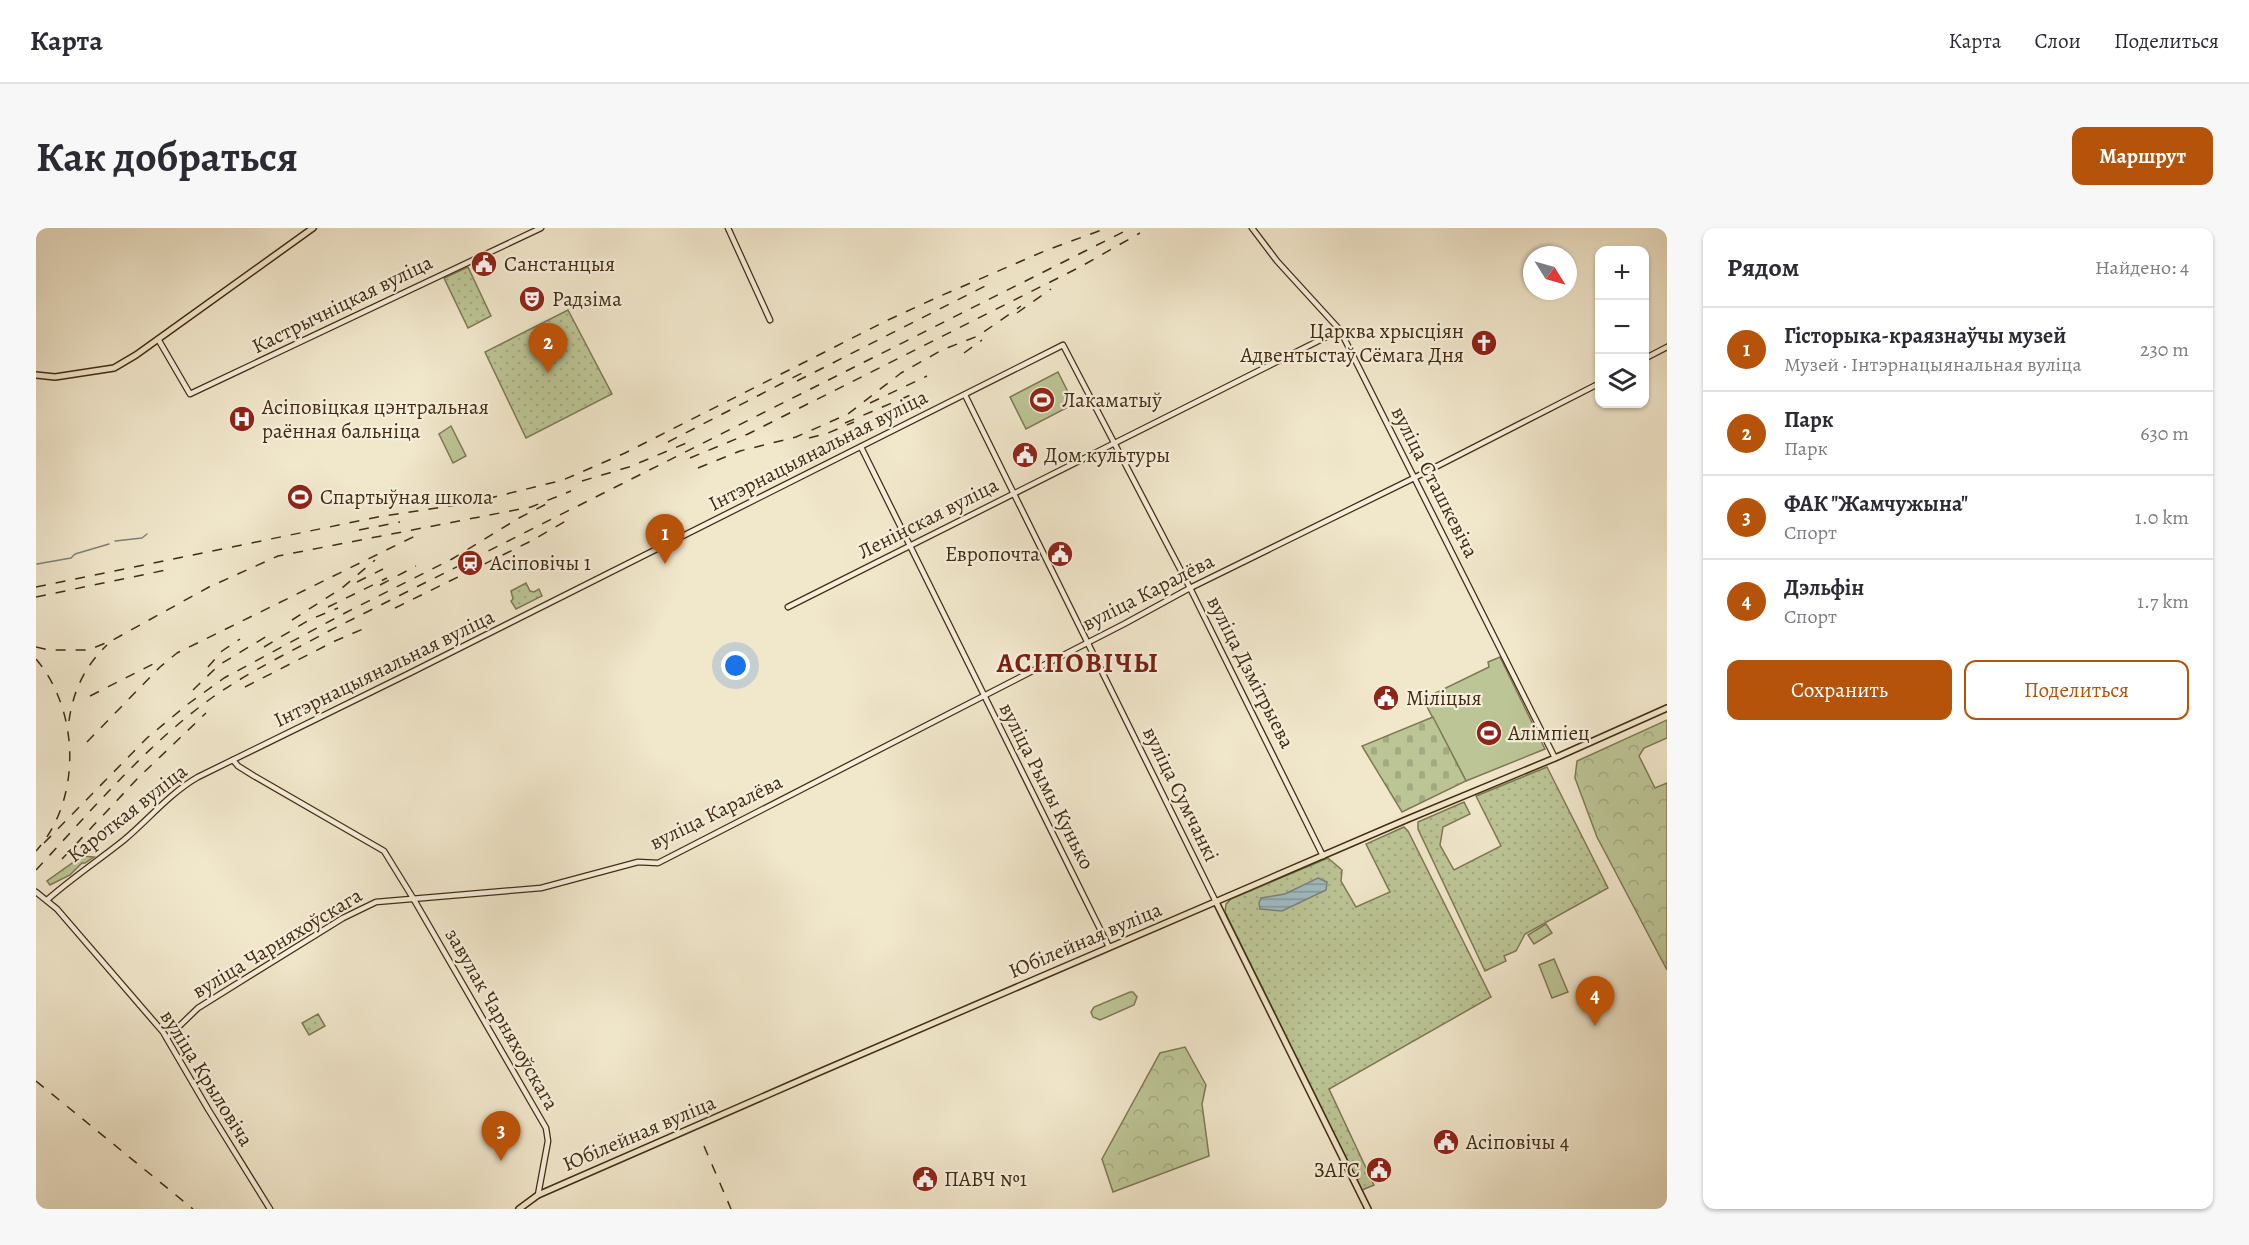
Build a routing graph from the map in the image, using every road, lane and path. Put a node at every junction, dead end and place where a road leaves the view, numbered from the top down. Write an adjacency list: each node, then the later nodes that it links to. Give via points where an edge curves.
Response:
1 (313, 228): 7 (main road)
2 (541, 228): 7 (street, Кастрычніцкая вуліца, via 190,394)
3 (728, 228): 5 (street)
4 (1252, 228): 6 (street, вуліца Сташкевіча)
5 (770, 320)
6 (1340, 330): 14 (street, Ленінская вуліца); 16 (street, вуліца Сташкевіча)
7 (158, 339): 11 (main road, via 114,368 55,377)
8 (1063, 345): 13 (street, Інтэрнацыянальная вуліца); 14 (street, вуліца Дзмітрыева)
9 (1667, 347): 10 (street)
10 (1649, 356)
11 (36, 375)
12 (1595, 384): 16 (street, вуліца Каралёва)
13 (965, 395): 15 (street, Інтэрнацыянальная вуліца); 17 (street, вуліца Сумчанкі)
14 (1114, 442): 17 (street, Ленінская вуліца); 19 (street, вуліца Дзмітрыева)
15 (861, 447): 18 (street, вуліца Рымы Кунько); 25 (street, Інтэрнацыянальная вуліца)
16 (1415, 477): 19 (street, вуліца Каралёва); 24 (street, вуліца Сташкевіча)
17 (1014, 493): 18 (street, Ленінская вуліца); 21 (street, вуліца Сумчанкі)
18 (910, 547): 20 (street, Ленінская вуліца); 22 (street, вуліца Рымы Кунько)
19 (1190, 588): 21 (street, вуліца Каралёва); 26 (street, вуліца Дзмітрыева)
20 (788, 607)
21 (1088, 642): 22 (street, вуліца Каралёва); 31 (street, вуліца Сумчанкі)
22 (984, 696): 27 (street, вуліца Каралёва, via 658,863 638,862); 32 (street, вуліца Рымы Кунько)
23 (1667, 708): 24 (main road, Юбілейная вуліца)
24 (1555, 758): 26 (main road, Юбілейная вуліца)
25 (233, 760): 29 (street, via 381,848); 30 (street, Кароткая вуліца, via 183,787)
26 (1323, 856): 31 (main road, Юбілейная вуліца)
27 (579, 879): 29 (street, вуліца Чарняхоўскага, via 541,888)
28 (36, 892): 30 (street, вуліца Крыловіча)
29 (413, 898): 33 (street, вуліца Чарняхоўскага, via 376,902 343,918 198,1008); 34 (street, завулак Чарняхоўскага, via 546,1128 548,1141)
30 (47, 900): 33 (street, вуліца Крыловіча, via 100,956)
31 (1216, 902): 32 (main road, Юбілейная вуліца); 37 (main road, вуліца Сумчанкі)
32 (1109, 947): 34 (main road, Юбілейная вуліца)
33 (167, 1038): 35 (street, вуліца Крыловіча)
34 (538, 1195): 36 (main road, Юбілейная вуліца)
35 (270, 1209)
36 (519, 1209)
37 (1368, 1209)

